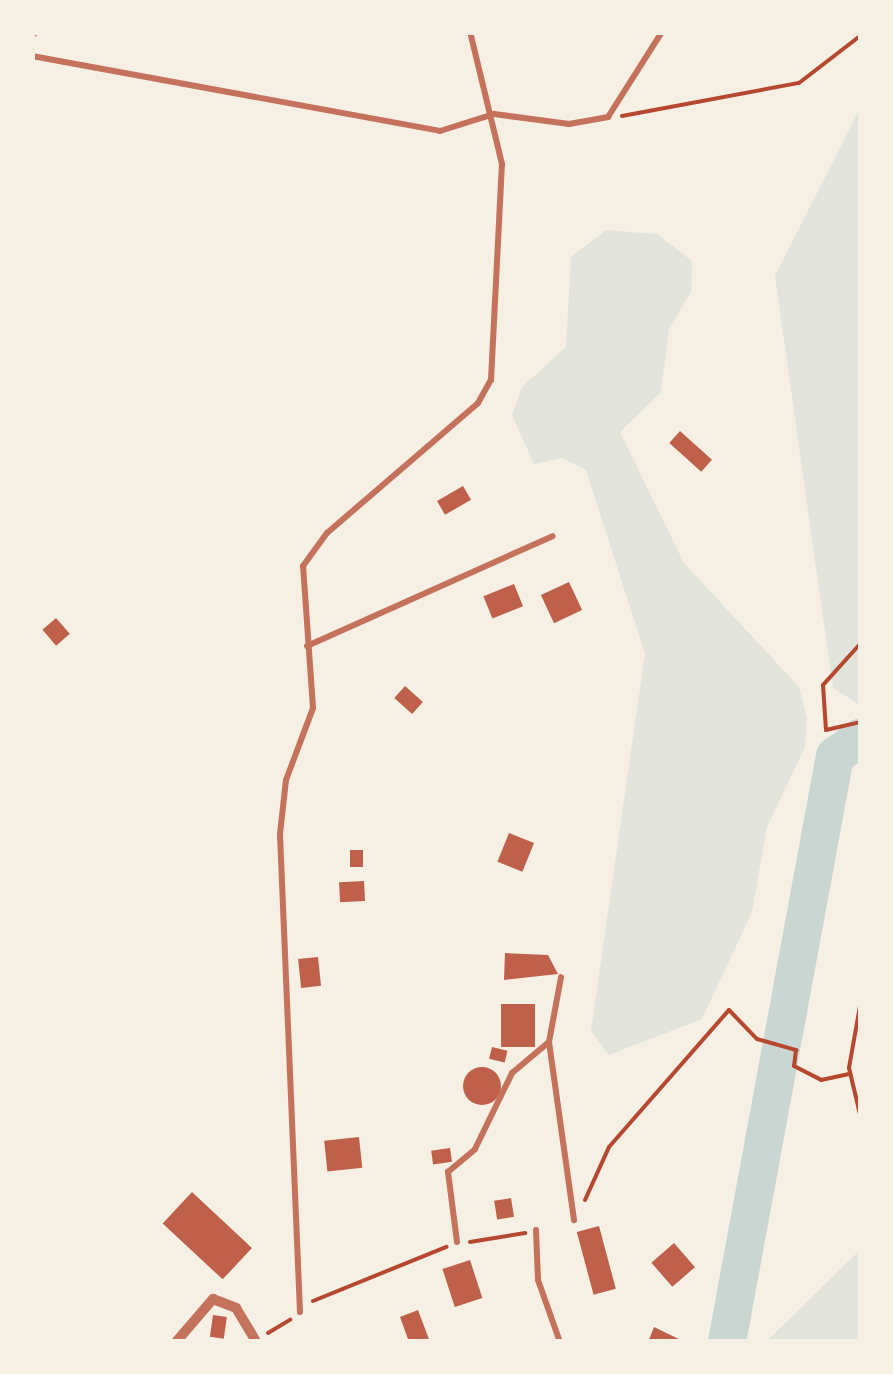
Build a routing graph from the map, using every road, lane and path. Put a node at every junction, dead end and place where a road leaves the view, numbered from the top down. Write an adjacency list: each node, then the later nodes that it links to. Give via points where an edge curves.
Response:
1 (470, 32): 5 (lane)
2 (662, 32): 6 (lane)
3 (860, 36): 6 (path, via 799,83)
4 (32, 56): 5 (lane, via 115,66 398,130 454,129)
5 (494, 114): 6 (lane, via 569,124); 9 (lane, via 502,164 491,380 478,403 310,553)
6 (608, 117)
7 (553, 536): 9 (lane)
8 (860, 644): 10 (path, via 823,685 826,730)
9 (307, 646): 21 (lane, via 314,708 286,780 280,834)
10 (860, 722)
11 (561, 977): 13 (lane)
12 (860, 1006): 15 (path)
13 (549, 1042): 18 (lane); 20 (lane, via 512,1073 475,1149 448,1172)
14 (860, 1048): 15 (path)
15 (852, 1053): 16 (path)
16 (850, 1074): 17 (path); 18 (path, via 821,1080 794,1066 796,1050 756,1039 729,1010 609,1146)
17 (860, 1114)
18 (574, 1220)
19 (536, 1230): 20 (path); 24 (lane, via 538,1280)
20 (457, 1242): 21 (path, via 333,1288)
21 (300, 1312): 22 (path)
22 (256, 1341): 23 (street, via 225,1300 203,1306)
23 (176, 1342)
24 (560, 1342)

